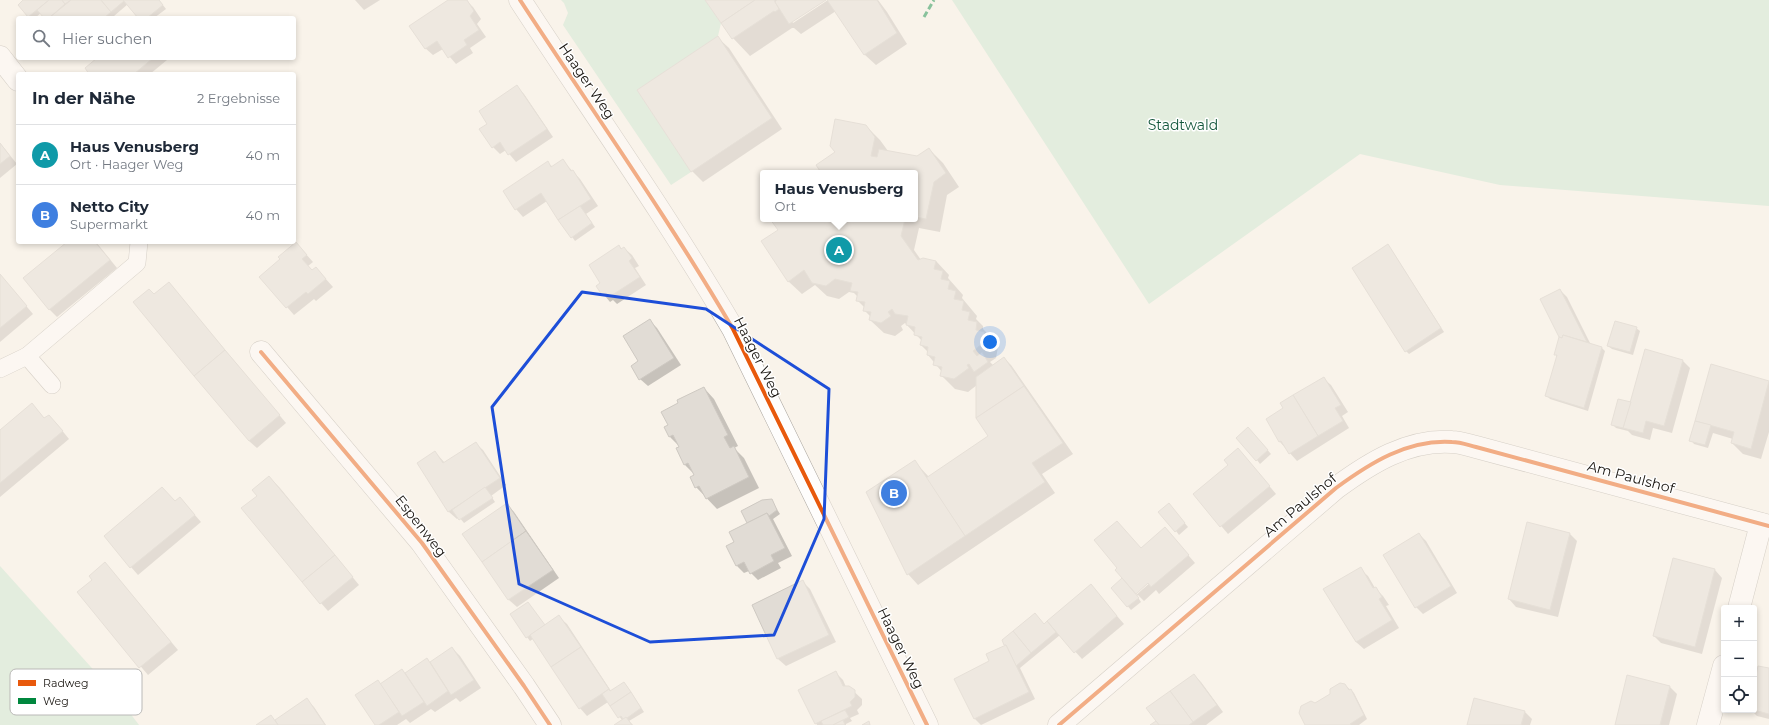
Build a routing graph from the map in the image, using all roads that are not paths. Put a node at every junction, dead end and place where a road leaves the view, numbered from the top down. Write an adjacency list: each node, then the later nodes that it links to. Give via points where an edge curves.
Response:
1 (520, 0): 13 (street, Haager Weg, via 668,224 733,329)
2 (0, 57): 3 (street)
3 (16, 77)
4 (138, 244): 6 (lane, via 137,263)
5 (262, 352): 12 (street, Espenweg, via 422,543)
6 (27, 356): 7 (lane); 8 (lane)
7 (0, 369)
8 (52, 385)
9 (1765, 525): 10 (street); 14 (street, Am Paulshof, via 1482,448 1453,442 1426,442 1382,458 1336,488)
10 (1740, 605)
11 (1721, 677): 15 (street)
12 (550, 725)
13 (927, 725)
14 (1059, 725)
15 (1708, 725)

